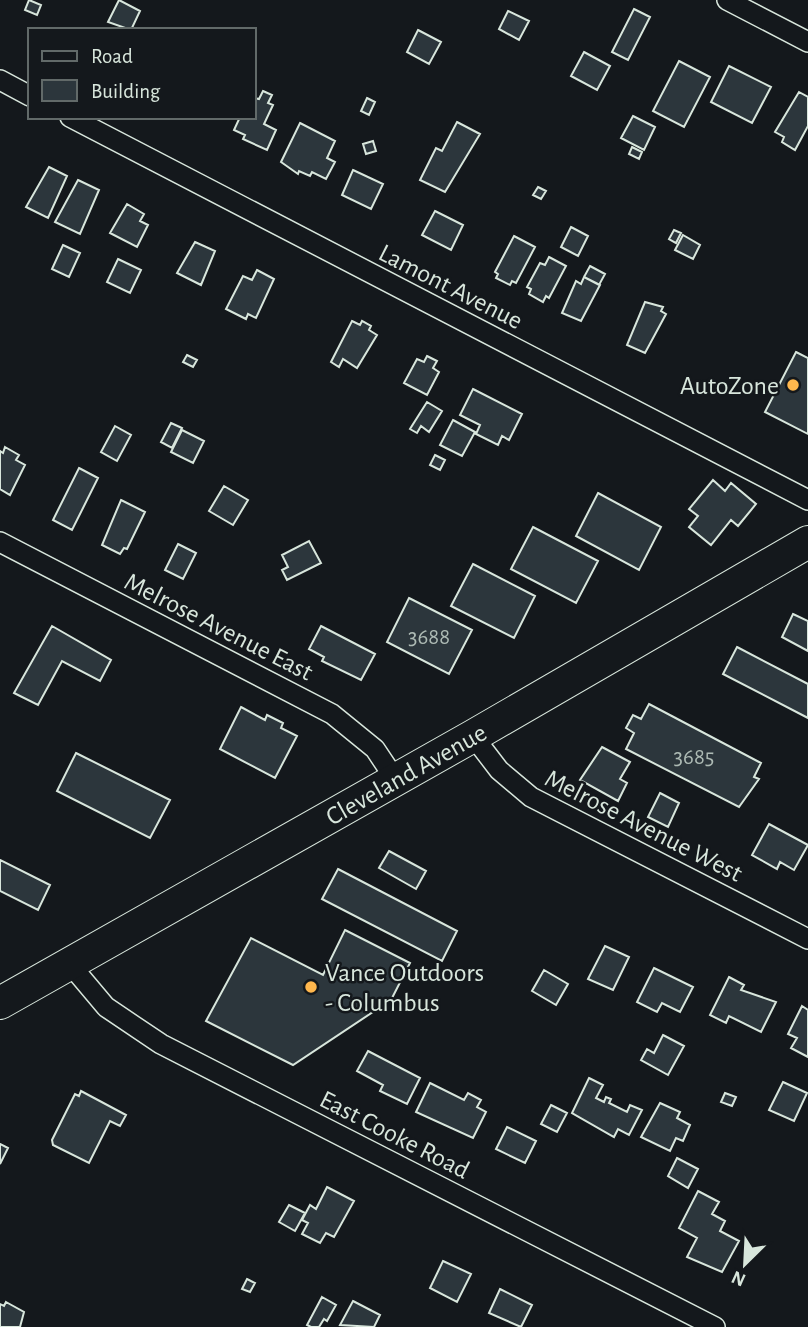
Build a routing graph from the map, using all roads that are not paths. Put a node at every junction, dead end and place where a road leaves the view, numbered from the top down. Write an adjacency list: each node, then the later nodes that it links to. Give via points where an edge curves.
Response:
1 (727, 0): 2 (street)
2 (808, 42)
3 (0, 80): 4 (street)
4 (28, 95)
5 (74, 119): 6 (street, Lamont Avenue)
6 (808, 499)
7 (0, 542): 10 (street, Melrose Avenue East, via 332,714 375,749)
8 (808, 542): 9 (main road, Cleveland Avenue)
9 (473, 736): 10 (main road, Cleveland Avenue); 11 (street, Melrose Avenue West, via 499,770 531,797)
10 (395, 779): 12 (main road, Cleveland Avenue)
11 (808, 939)
12 (69, 963): 13 (main road, Cleveland Avenue); 14 (street, East Cooke Road, via 106,1007 162,1044)
13 (0, 1003)
14 (715, 1327)

